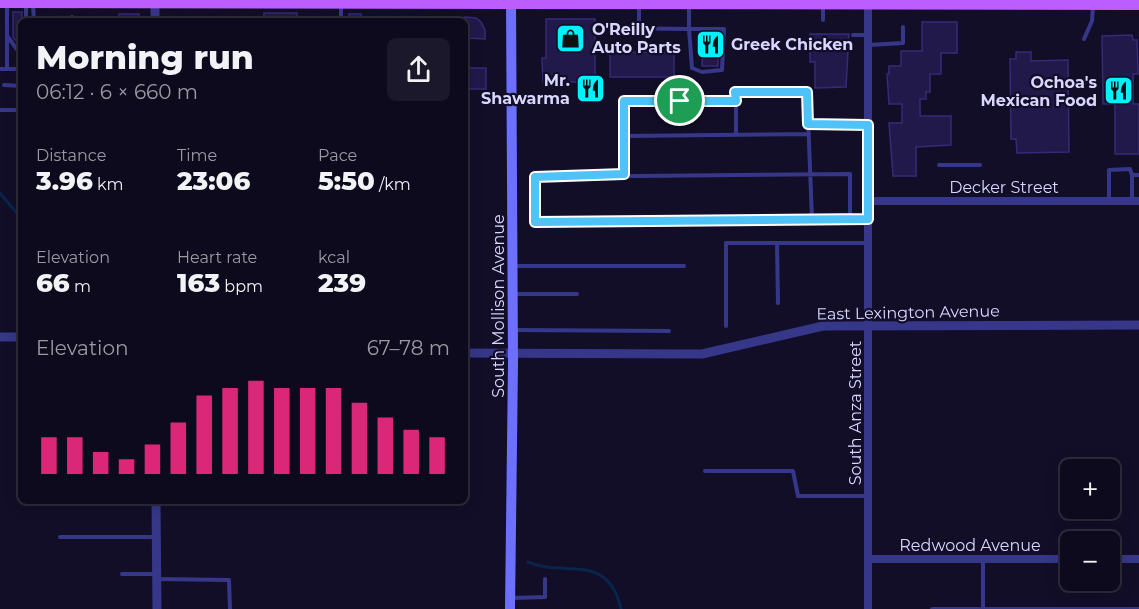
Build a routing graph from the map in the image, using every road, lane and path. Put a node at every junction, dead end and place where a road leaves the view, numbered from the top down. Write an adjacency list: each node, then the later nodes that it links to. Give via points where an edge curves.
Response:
1 (510, 1): 7 (main road); 8 (main road); 33 (main road, South Mollison Avenue)
2 (4, 2): 3 (main road); 24 (lane)
3 (29, 2): 4 (main road); 13 (lane); 14 (lane)
4 (154, 2): 5 (main road); 15 (street)
5 (270, 2): 7 (main road)
6 (868, 2): 10 (main road); 11 (main road); 23 (street, South Anza Street)
7 (341, 3): 16 (lane)
8 (639, 3): 9 (main road); 20 (lane)
9 (689, 3): 10 (main road); 21 (lane)
10 (824, 4): 17 (lane)
11 (1094, 4): 12 (main road); 25 (lane)
12 (1139, 4)
13 (26, 18)
14 (33, 18)
15 (154, 18)
16 (341, 18)
17 (823, 20)
18 (903, 27): 26 (lane, via 903,43)
19 (608, 28): 20 (lane)
20 (639, 29): 21 (lane)
21 (689, 29): 21 (lane, via 724,29 722,70 696,71 689,59)
22 (853, 35): 23 (lane)
23 (868, 35): 26 (street, South Anza Street)
24 (7, 36): 27 (lane); 29 (lane)
25 (1084, 39)
26 (868, 45): 39 (street, South Anza Street)
27 (18, 51)
28 (0, 69): 29 (lane)
29 (7, 69): 30 (lane)
30 (18, 69)
31 (4, 85): 32 (lane)
32 (18, 86)
33 (512, 101): 34 (lane); 57 (main road, South Mollison Avenue)
34 (539, 101)
35 (736, 101): 38 (lane, via 735,92 807,92); 41 (lane); 42 (lane, via 624,101)
36 (0, 110): 37 (lane)
37 (18, 110)
38 (808, 124): 39 (lane); 40 (lane)
39 (868, 125): 49 (street, South Anza Street)
40 (808, 134): 41 (lane); 46 (lane)
41 (736, 135): 42 (lane)
42 (624, 136): 45 (lane)
43 (939, 165): 44 (lane)
44 (980, 165)
45 (624, 174): 46 (lane); 52 (lane, via 535,177 535,222)
46 (810, 174): 52 (lane); 53 (lane, via 850,174)
47 (1132, 175): 48 (lane); 50 (lane, via 1130,169 1109,170); 51 (lane)
48 (1139, 175)
49 (868, 201): 50 (street, Decker Street); 54 (street, South Anza Street)
50 (1108, 201): 51 (street, Decker Street)
51 (1136, 201)
52 (812, 219): 53 (lane)
53 (850, 219): 54 (lane)
54 (868, 219): 56 (street, South Anza Street)
55 (777, 243): 56 (lane); 61 (lane); 64 (lane, via 726,243)
56 (868, 243): 62 (street, South Anza Street)
57 (513, 266): 58 (lane); 59 (main road, South Mollison Avenue)
58 (684, 266)
59 (513, 294): 60 (lane); 65 (main road, South Mollison Avenue)
60 (577, 294)
61 (778, 303)
62 (868, 325): 63 (street, East Lexington Avenue); 70 (street, East Lexington Avenue, via 799,330 702,354); 72 (street, South Anza Street)
63 (1139, 325)
64 (726, 326)
65 (513, 330): 66 (lane); 70 (main road, South Mollison Avenue)
66 (669, 331)
67 (0, 337): 68 (street)
68 (18, 337)
69 (468, 353): 70 (street, East Lexington Avenue)
70 (513, 353): 84 (main road, South Mollison Avenue)
71 (705, 471): 72 (lane, via 793,471 798,495)
72 (868, 496): 76 (street, South Anza Street)
73 (156, 504): 75 (street)
74 (60, 537): 75 (lane)
75 (156, 537): 82 (street)
76 (868, 559): 77 (street, Redwood Avenue); 87 (street, South Anza Street)
77 (983, 559): 78 (street, Redwood Avenue); 89 (lane)
78 (1060, 559)
79 (1120, 559): 80 (street)
80 (1139, 559)
81 (122, 574): 82 (lane)
82 (156, 577): 85 (street); 86 (lane, via 229,580)
83 (545, 579): 84 (lane, via 545,597)
84 (511, 603)
85 (157, 609)
86 (230, 609)
87 (868, 609)
88 (932, 609): 89 (lane)
89 (983, 609): 90 (lane)
90 (1109, 609): 91 (lane)
91 (1139, 609)

